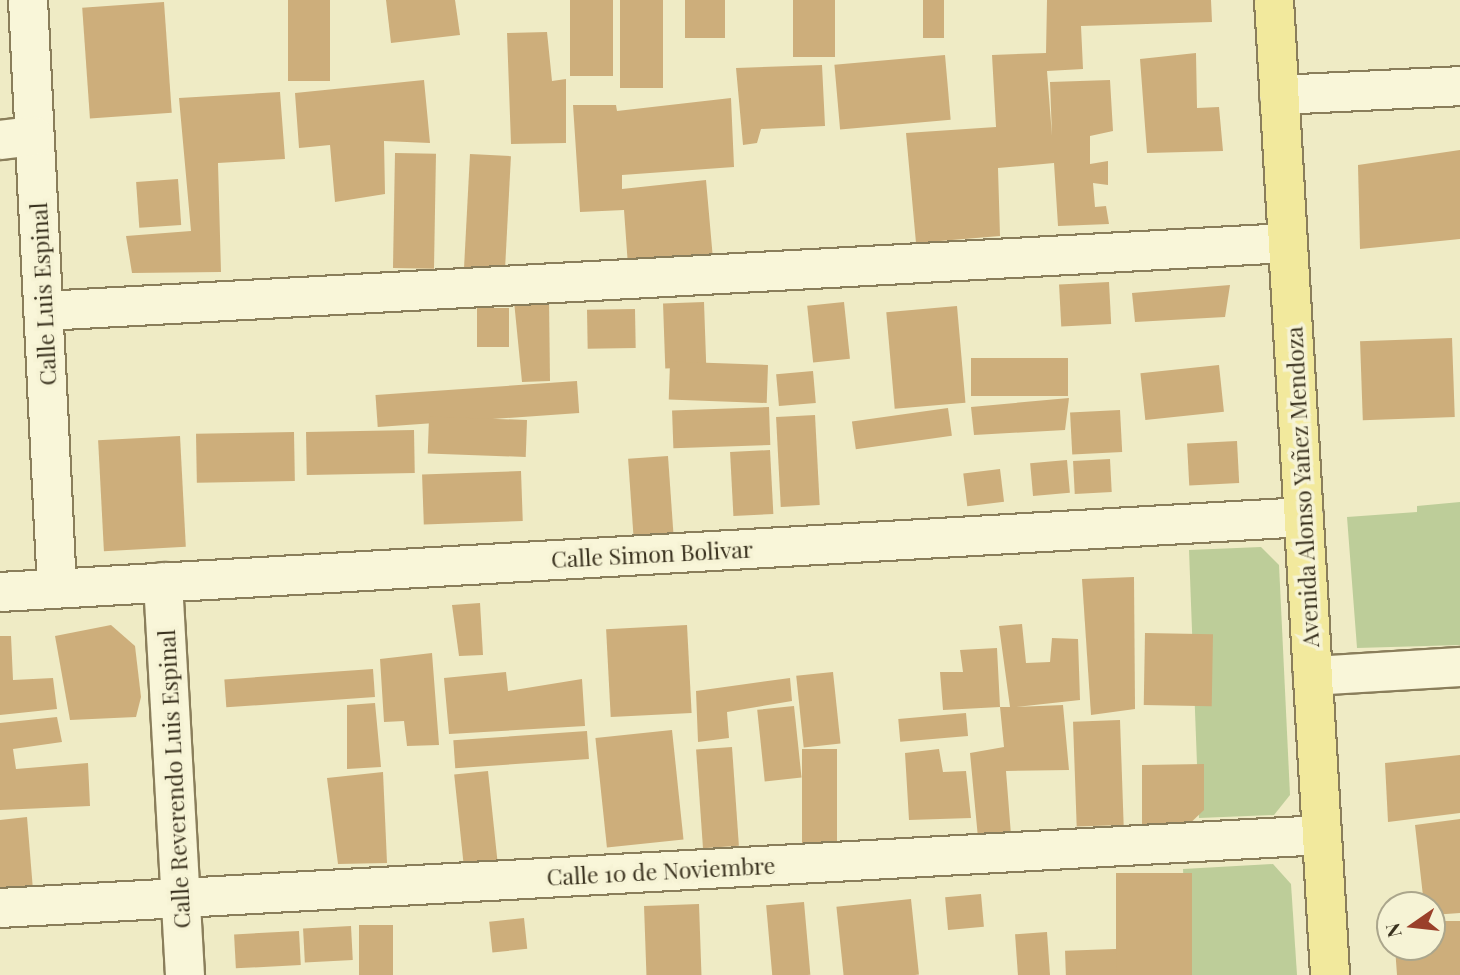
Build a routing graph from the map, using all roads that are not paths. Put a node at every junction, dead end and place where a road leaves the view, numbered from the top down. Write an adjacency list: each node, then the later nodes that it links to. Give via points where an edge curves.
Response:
1 (28, 0): 5 (street, Calle Luis Espinal)
2 (1274, 0): 4 (main road, Avenida Alonso Yañez Mendoza)
3 (1460, 86): 4 (street)
4 (1279, 96): 6 (main road, Avenida Alonso Yañez Mendoza)
5 (17, 138): 7 (street, Calle Luis Espinal)
6 (1288, 243): 7 (street); 8 (main road, Avenida Alonso Yañez Mendoza)
7 (44, 311): 10 (street, Calle Luis Espinal)
8 (1304, 517): 9 (street, Calle Simon Bolivar); 13 (main road, Avenida Alonso Yañez Mendoza)
9 (163, 582): 10 (street, Calle Simon Bolivar); 15 (street, Calle Reverendo Luis Espinal)
10 (57, 588): 11 (street, Calle Simon Bolivar)
11 (0, 592)
12 (1460, 667): 13 (street)
13 (1313, 676): 14 (main road, Avenida Alonso Yañez Mendoza)
14 (1322, 835): 15 (street, Calle 10 de Noviembre); 18 (main road, Avenida Alonso Yañez Mendoza)
15 (181, 898): 16 (street, Calle 10 de Noviembre); 17 (street, Calle Reverendo Luis Espinal)
16 (0, 908)
17 (185, 975)
18 (1330, 975)

